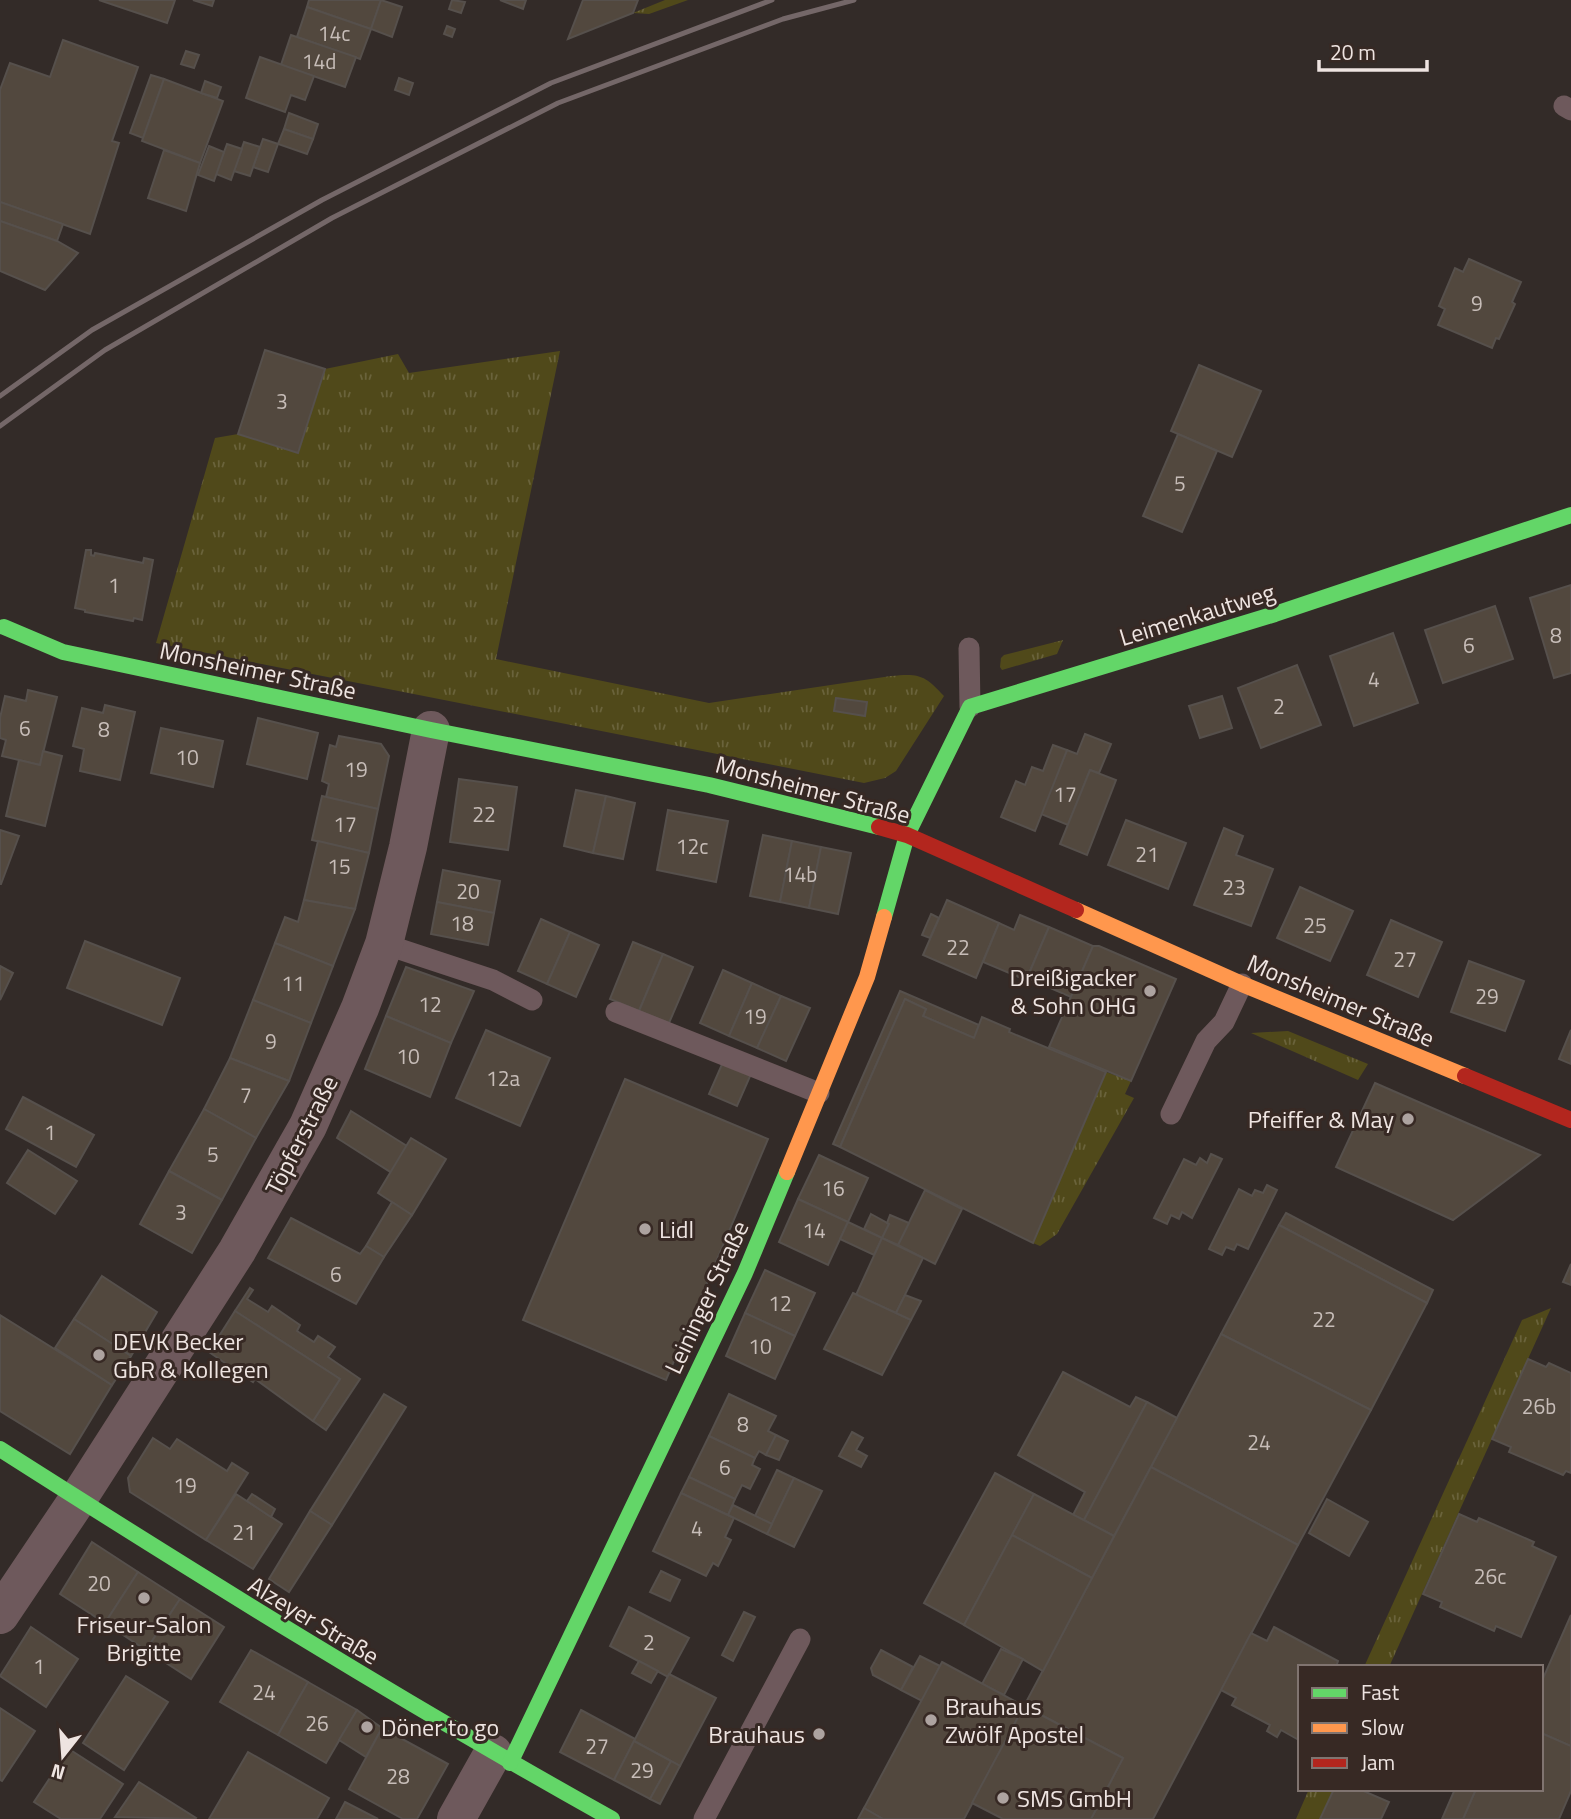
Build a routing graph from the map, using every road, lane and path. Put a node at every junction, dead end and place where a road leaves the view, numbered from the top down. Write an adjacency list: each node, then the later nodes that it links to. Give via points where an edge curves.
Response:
1 (1571, 515): 4 (street, Leimenkautweg, via 1275,614)
2 (4, 627): 5 (street, Monsheimer Straße, via 63,652)
3 (969, 648): 4 (lane)
4 (970, 707): 6 (street)
5 (431, 730): 6 (street, Monsheimer Straße, via 709,785); 7 (street, Töpferstraße)
6 (907, 835): 8 (street, Monsheimer Straße); 11 (street, Leininger Straße, via 867,977)
7 (384, 944): 9 (lane, via 493,980); 15 (street, Töpferstraße, via 333,1073 274,1189)
8 (1242, 984): 12 (lane, via 1224,1023 1206,1041); 13 (street, Monsheimer Straße)
9 (531, 1000)
10 (617, 1012): 11 (lane)
11 (819, 1093): 18 (street, Leininger Straße, via 745,1273)
12 (1171, 1114)
13 (1571, 1120)
14 (0, 1449): 15 (street, Alzeyer Straße)
15 (78, 1499): 16 (street, Töpferstraße); 18 (street, Alzeyer Straße)
16 (0, 1615)
17 (800, 1639): 21 (lane)
18 (501, 1758): 19 (street); 20 (street, Alzeyer Straße)
19 (456, 1819)
20 (612, 1819)
21 (704, 1819)

